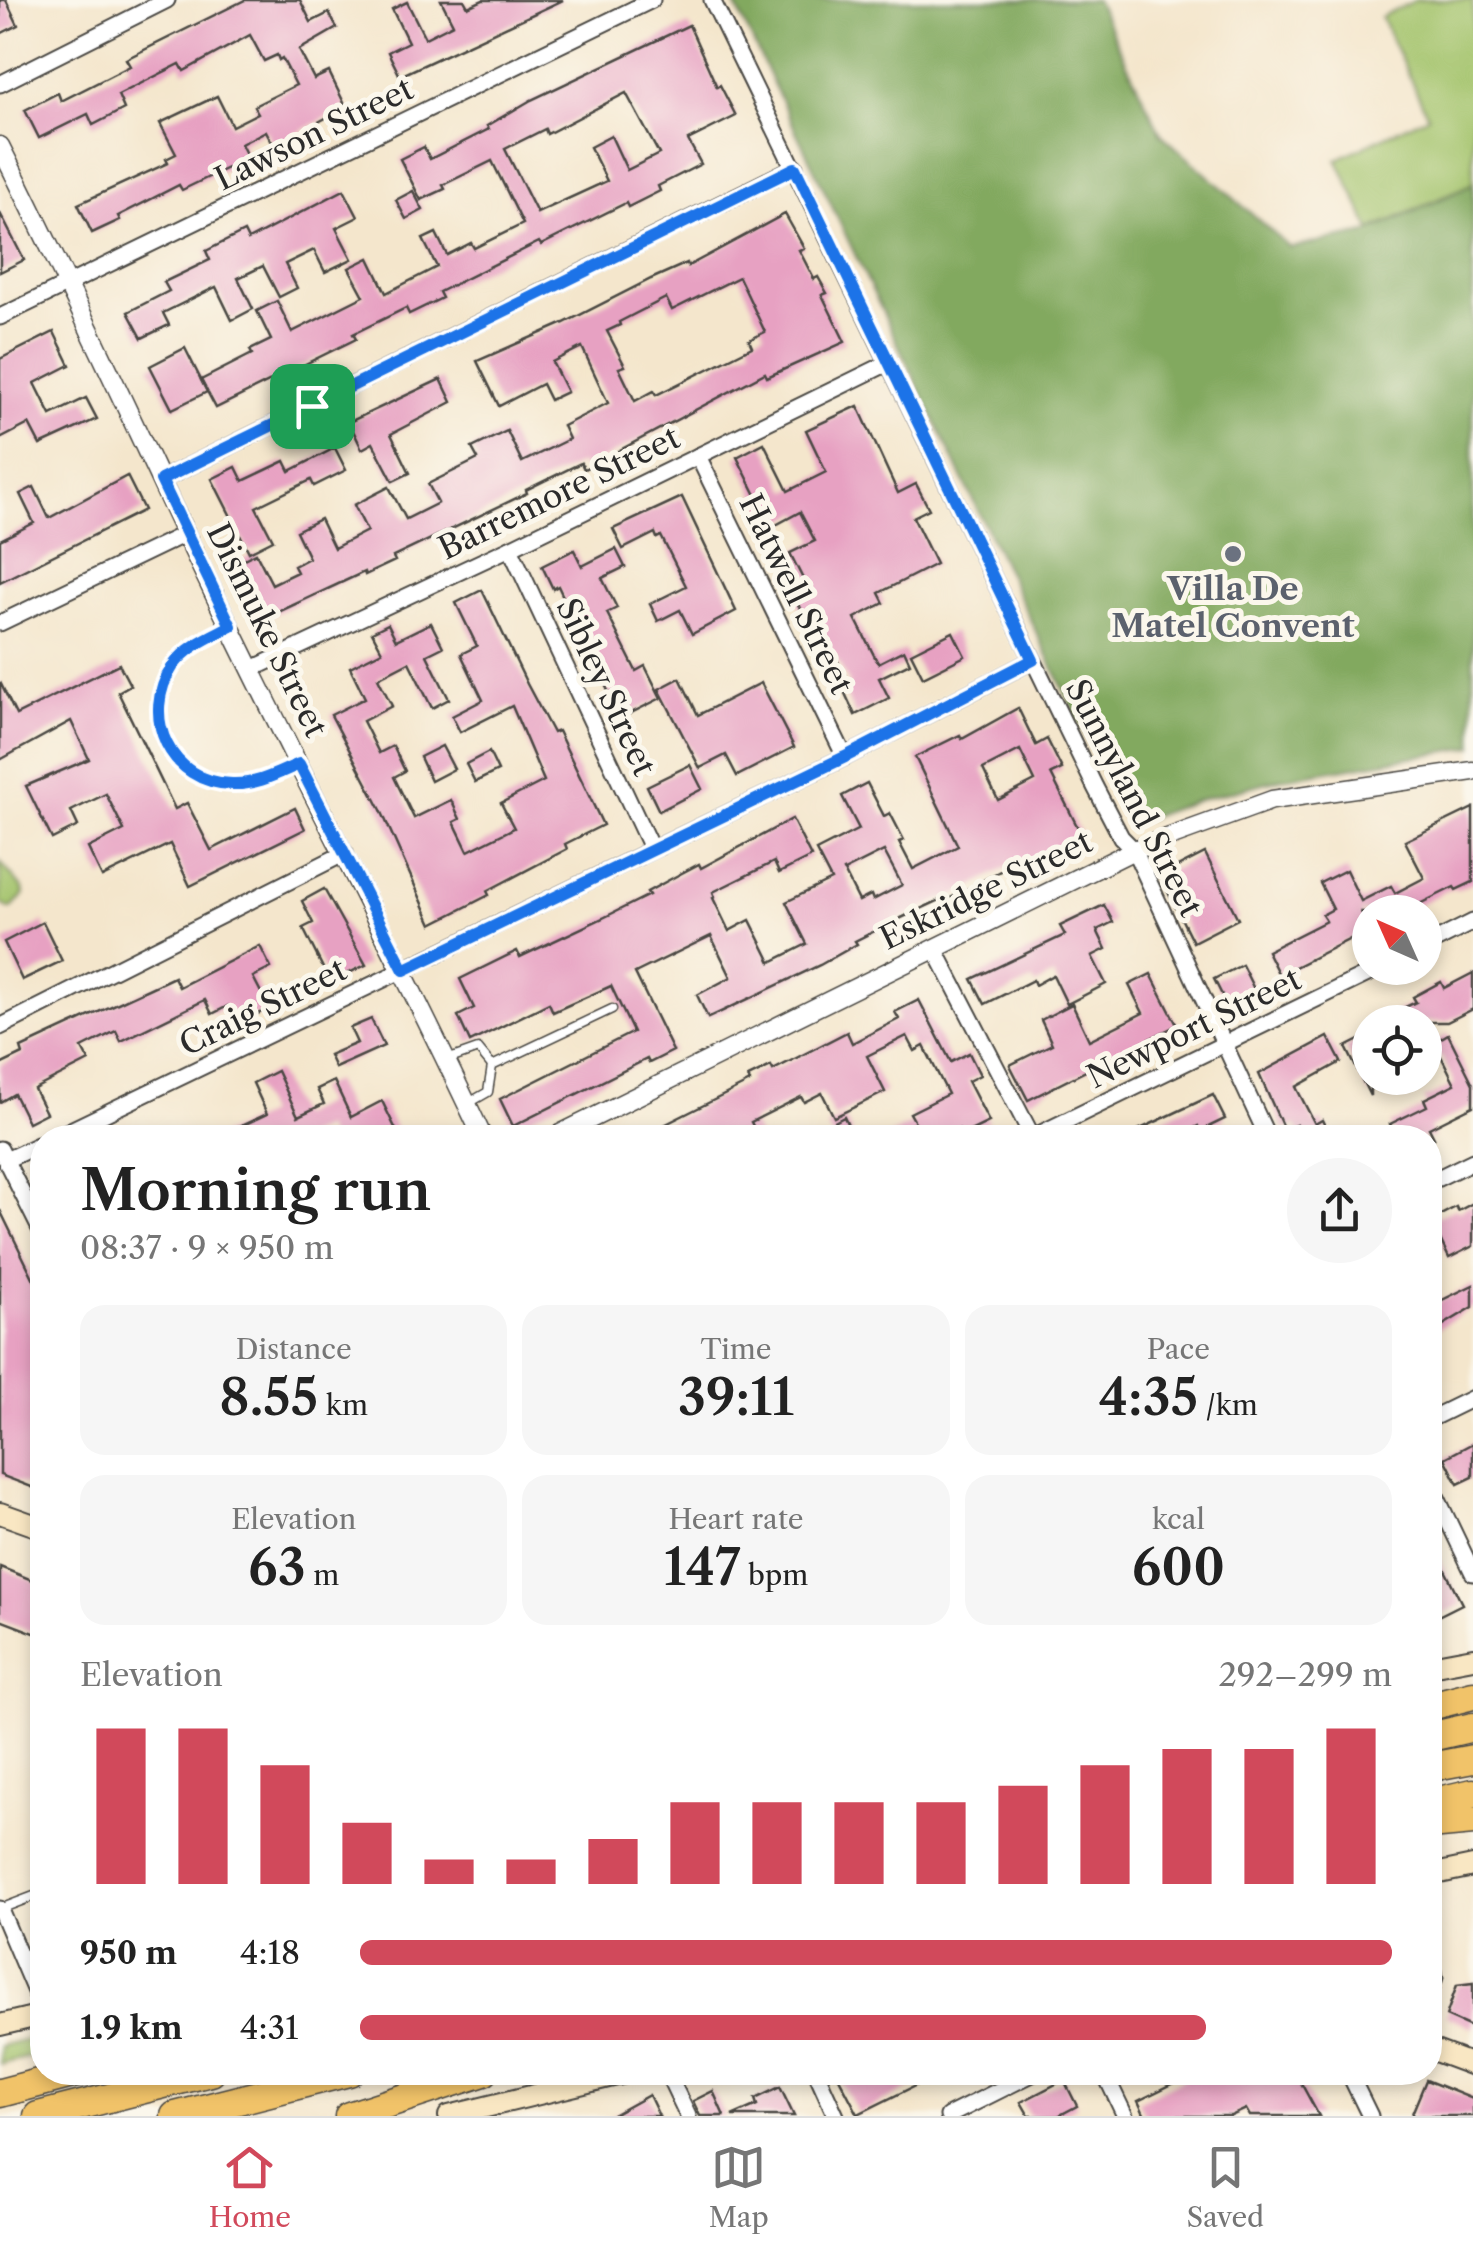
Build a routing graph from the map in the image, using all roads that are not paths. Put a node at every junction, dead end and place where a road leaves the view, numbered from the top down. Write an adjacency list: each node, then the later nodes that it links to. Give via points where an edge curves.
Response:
1 (167, 0): 4 (street)
2 (652, 0): 7 (street, Lawson Street)
3 (712, 0): 6 (street, Sunnyland Street)
4 (0, 84)
5 (0, 146): 7 (street, Dismuke Street)
6 (795, 168): 9 (street, Sunnyland Street); 11 (street)
7 (70, 284): 8 (street, Lawson Street); 11 (street, Dismuke Street)
8 (0, 318)
9 (888, 363): 10 (street, Barremore Street); 16 (street, Sunnyland Street)
10 (698, 456): 13 (street, Barremore Street); 18 (street, Hatwell Street)
11 (161, 480): 12 (street, Dismuke Street)
12 (186, 534): 14 (street); 15 (street, Dismuke Street)
13 (510, 548): 17 (street, Barremore Street); 21 (street, Sibley Street)
14 (0, 622)
15 (231, 626): 17 (street, Dismuke Street); 19 (lane, via 174,665 158,705 164,740 200,778 232,784 260,781)
16 (1033, 660): 18 (street, Craig Street); 22 (street, Sunnyland Street, via 1121,838)
17 (252, 669): 19 (street, Dismuke Street)
18 (845, 757): 21 (street, Craig Street)
19 (299, 764): 23 (street, Dismuke Street)
20 (1473, 772): 22 (street, Eskridge Street, via 1272,800)
21 (651, 848): 27 (street, Craig Street)
22 (1134, 850): 26 (street, Eskridge Street); 31 (street, Sunnyland Street)
23 (345, 853): 27 (street, Dismuke Street); 30 (street)
24 (1473, 922): 25 (street)
25 (1442, 938)
26 (936, 949): 37 (street, Eskridge Street); 38 (street)
27 (404, 970): 32 (street, Dismuke Street); 35 (street, Craig Street)
28 (1352, 982): 31 (street, Newport Street)
29 (612, 1009): 33 (lane)
30 (0, 1028)
31 (1224, 1044): 39 (street, Newport Street); 40 (street, Sunnyland Street)
32 (447, 1060): 33 (lane, via 478,1049); 34 (street, Dismuke Street)
33 (492, 1066): 34 (lane, via 488,1092)
34 (468, 1104): 36 (street, Dismuke Street)
35 (81, 1125)
36 (477, 1125)
37 (578, 1125)
38 (1026, 1125)
39 (1057, 1125)
40 (1262, 1125)
41 (30, 1147): 42 (street)
42 (3, 1155): 45 (street)
43 (1473, 1161): 44 (street)
44 (1442, 1176)
45 (30, 1208)
46 (1473, 1398): 47 (street)
47 (1442, 1413)
48 (1442, 1508): 51 (street)
49 (0, 1513): 50 (main road)
50 (30, 1524)
51 (1473, 1574)
52 (1473, 1658): 53 (main road)
53 (1442, 1664)
54 (1473, 1695): 55 (highway)
55 (1442, 1703)
56 (1473, 1728): 57 (highway)
57 (1442, 1734)
58 (1473, 1759): 59 (highway)
59 (1442, 1765)
60 (1473, 1793): 61 (highway)
61 (1442, 1800)
62 (1473, 1821): 63 (highway)
63 (1442, 1825)
64 (1473, 1866): 65 (main road)
65 (1442, 1872)
66 (30, 1898): 67 (lane)
67 (0, 1909): 68 (street)
68 (30, 1983)
69 (30, 2016): 70 (main road)
70 (0, 2025)
71 (1442, 2053): 72 (main road)
72 (1473, 2065)
73 (30, 2085): 83 (highway)
74 (160, 2085): 85 (highway)
75 (298, 2085): 86 (highway)
76 (444, 2085): 87 (highway)
77 (581, 2085): 84 (main road)
78 (673, 2085): 89 (street)
79 (822, 2085): 90 (street)
80 (1010, 2085): 91 (street)
81 (1110, 2085): 92 (street)
82 (1355, 2085): 93 (street)
83 (0, 2093)
84 (473, 2114): 88 (main road)
85 (38, 2116)
86 (175, 2116)
87 (349, 2116)
88 (449, 2116)
89 (688, 2116)
90 (836, 2116)
91 (948, 2116)
92 (1125, 2116)
93 (1370, 2116)

